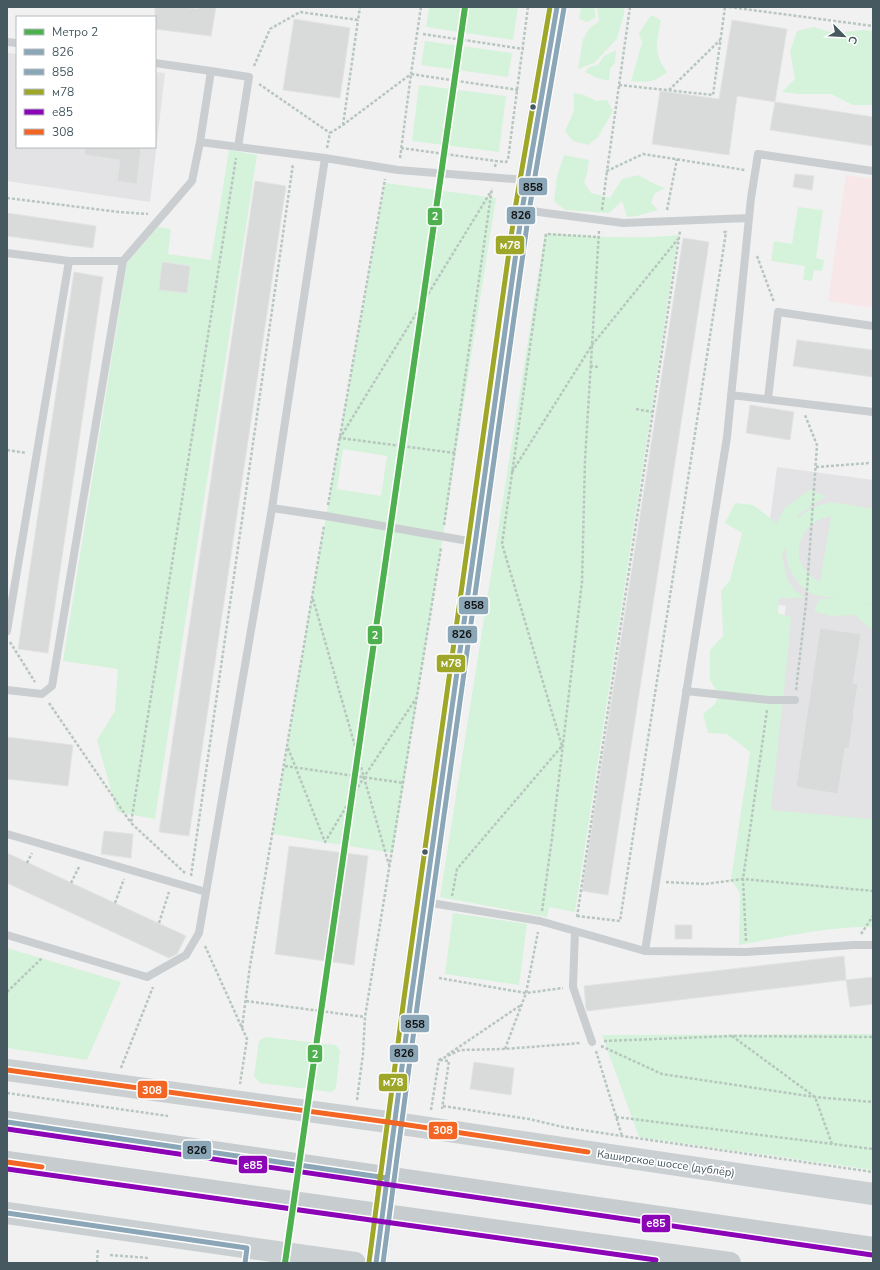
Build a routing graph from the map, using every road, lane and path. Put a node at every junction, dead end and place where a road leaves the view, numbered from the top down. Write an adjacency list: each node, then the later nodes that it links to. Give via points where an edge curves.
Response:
1 (360, 7): 7 (path)
2 (420, 7): 14 (path)
3 (557, 7): 33 (main road)
4 (630, 7): 16 (path)
5 (725, 7): 10 (path)
6 (729, 7): 8 (path)
7 (358, 20): 15 (path, via 300,12 270,29); 19 (path)
8 (873, 26)
9 (423, 34): 11 (path)
10 (721, 40): 18 (path); 18 (path, via 713,95)
11 (524, 49)
12 (156, 63): 13 (lane)
13 (211, 71): 15 (lane); 21 (lane)
14 (411, 74): 17 (path); 19 (path); 23 (path)
15 (249, 77): 20 (path); 22 (lane)
16 (620, 85): 18 (path); 30 (path)
17 (518, 90)
18 (669, 90)
19 (343, 125): 20 (path)
20 (330, 133): 25 (path)
21 (200, 142): 22 (lane); 37 (lane, via 192,181)
22 (238, 147): 24 (lane); 85 (path)
23 (401, 148): 27 (path); 29 (path)
24 (294, 154): 25 (lane); 85 (path, via 191,879)
25 (325, 158): 28 (lane); 67 (lane)
26 (676, 159): 30 (path, via 643,154); 32 (path); 41 (path)
27 (496, 161)
28 (386, 169): 29 (lane); 60 (path)
29 (398, 170): 33 (lane)
30 (607, 171): 39 (path)
31 (873, 171): 32 (lane, via 758,154)
32 (755, 172): 38 (lane)
33 (526, 180): 36 (main road)
34 (491, 191): 60 (path)
35 (7, 198): 37 (path)
36 (522, 210): 39 (lane); 69 (main road)
37 (163, 215): 48 (lane)
38 (749, 218): 40 (lane); 42 (lane)
39 (600, 221): 41 (lane, via 623,224); 44 (path)
40 (681, 221): 41 (lane); 45 (path)
41 (665, 222)
42 (748, 230): 49 (path); 54 (lane)
43 (718, 231): 99 (path, via 726,232 620,922)
44 (599, 237): 51 (path); 66 (path, via 546,234)
45 (679, 238): 51 (path); 58 (path)
46 (7, 253): 47 (lane)
47 (69, 261): 48 (lane); 63 (lane)
48 (123, 261): 75 (lane, via 52,686)
49 (778, 312): 50 (lane); 55 (lane)
50 (873, 326)
51 (592, 345): 52 (path); 66 (path)
52 (590, 366): 53 (path); 79 (path, via 582,582)
53 (599, 367)
54 (731, 395): 55 (lane); 74 (lane, via 710,558)
55 (768, 399): 56 (lane)
56 (800, 403): 59 (lane); 65 (path, via 817,445)
57 (636, 409): 58 (path)
58 (652, 412): 99 (path)
59 (873, 412)
60 (340, 438): 62 (path); 68 (path)
61 (7, 450): 63 (path)
62 (455, 453)
63 (37, 454): 71 (lane)
64 (870, 462): 65 (path)
65 (816, 467): 78 (path, via 806,603)
66 (512, 473): 79 (path, via 502,544)
67 (272, 508): 68 (lane); 95 (lane)
68 (326, 516): 69 (lane); 70 (path)
69 (476, 542): 96 (main road)
70 (312, 596): 80 (path); 83 (path)
71 (7, 631)
72 (7, 636): 75 (path)
73 (7, 690): 75 (lane)
74 (686, 691): 77 (lane); 91 (lane, via 684,732)
75 (42, 694): 85 (path)
76 (418, 696): 83 (path)
77 (769, 700): 78 (lane); 90 (path)
78 (795, 700)
79 (562, 746): 98 (path, via 457,869); 101 (path)
80 (288, 748): 81 (path); 82 (path)
81 (285, 766): 82 (path); 117 (path)
82 (296, 768): 83 (path); 83 (path, via 325,842)
83 (364, 778): 84 (path); 88 (path)
84 (404, 783)
85 (131, 823)
86 (7, 834): 87 (lane)
87 (83, 857): 89 (lane); 93 (path)
88 (390, 867)
89 (127, 869): 92 (lane); 97 (path)
90 (743, 879): 91 (path, via 705,884); 94 (path); 109 (path)
91 (656, 881): 108 (lane)
92 (172, 882): 95 (lane); 102 (path)
93 (71, 883)
94 (873, 891)
95 (206, 892): 104 (lane)
96 (424, 902): 98 (lane); 138 (main road)
97 (115, 903)
98 (450, 906): 101 (lane)
99 (577, 916): 103 (path)
100 (873, 916): 106 (path)
101 (540, 921): 103 (lane); 116 (path)
102 (159, 924)
103 (575, 931): 108 (lane); 114 (lane)
104 (199, 933): 112 (lane, via 186,955); 120 (path)
105 (7, 935): 112 (lane)
106 (854, 945): 107 (lane); 109 (lane)
107 (873, 945)
108 (645, 951): 109 (lane)
109 (746, 952)
110 (46, 954): 115 (path)
111 (439, 978): 116 (path)
112 (147, 980): 113 (path); 113 (path)
113 (154, 986): 128 (path)
114 (573, 987): 116 (path); 123 (lane)
115 (7, 992)
116 (526, 993): 118 (path)
117 (246, 1001): 119 (path); 120 (path)
118 (522, 1004): 124 (path); 126 (path)
119 (365, 1017)
120 (242, 1028): 129 (path, via 247,1039)
121 (732, 1036): 122 (path); 123 (path); 131 (path)
122 (873, 1037)
123 (592, 1042): 124 (path); 131 (path, via 662,1074); 136 (path)
124 (505, 1050): 126 (path, via 460,1050)
125 (363, 1054): 133 (path)
126 (440, 1060): 134 (path); 139 (path, via 450,1061 443,1108 529,1119)
127 (7, 1070): 138 (main road, Каширское шоссе (дублёр))
128 (120, 1070)
129 (240, 1085)
130 (7, 1093): 135 (path)
131 (815, 1097): 132 (path); 140 (path)
132 (873, 1102)
133 (356, 1103)
134 (431, 1112)
135 (168, 1116)
136 (616, 1117): 139 (path); 140 (path)
137 (7, 1122): 144 (main road)
138 (395, 1124): 144 (main road); 145 (main road, Каширское шоссе (дублёр))
139 (622, 1136): 143 (path)
140 (832, 1144): 141 (path)
141 (873, 1149)
142 (7, 1162): 147 (main road)
143 (873, 1172)
144 (387, 1178): 147 (main road); 149 (main road)
145 (873, 1194)
146 (7, 1213): 151 (main road)
147 (383, 1215): 155 (main road); 156 (main road)
148 (98, 1248): 153 (path)
149 (873, 1248)
150 (110, 1255): 152 (path)
151 (246, 1255): 154 (main road)
152 (148, 1258)
153 (97, 1263)
154 (355, 1263)
155 (376, 1263)
156 (730, 1263)

